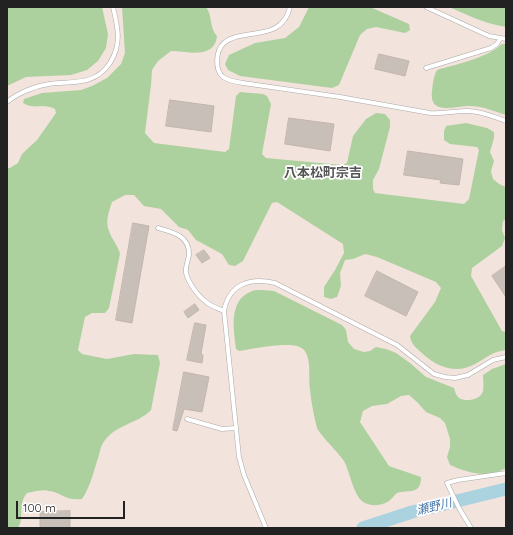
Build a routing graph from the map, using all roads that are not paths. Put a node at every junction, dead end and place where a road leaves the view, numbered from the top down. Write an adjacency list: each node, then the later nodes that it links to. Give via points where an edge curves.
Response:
1 (113, 7): 7 (lane, via 119,42 106,69 84,81 49,84 29,90)
2 (290, 7): 8 (lane, via 283,22 273,29 231,39 223,44 217,60 218,70 222,76 231,81 430,113 480,112)
3 (426, 7): 4 (lane)
4 (500, 39): 5 (lane); 6 (lane, via 491,48)
5 (506, 40)
6 (426, 68)
7 (7, 102)
8 (506, 121)
9 (158, 228): 10 (lane, via 183,237 188,246 186,273 189,281 203,300)
10 (224, 311): 11 (lane, via 225,302 238,287 262,280 274,283 397,345 434,374 455,378 468,376 493,360); 13 (lane)
11 (506, 357)
12 (187, 419): 13 (lane, via 222,429)
13 (236, 428): 15 (lane, via 244,475)
14 (506, 473): 16 (lane, via 447,483)
15 (266, 528)
16 (471, 528)

